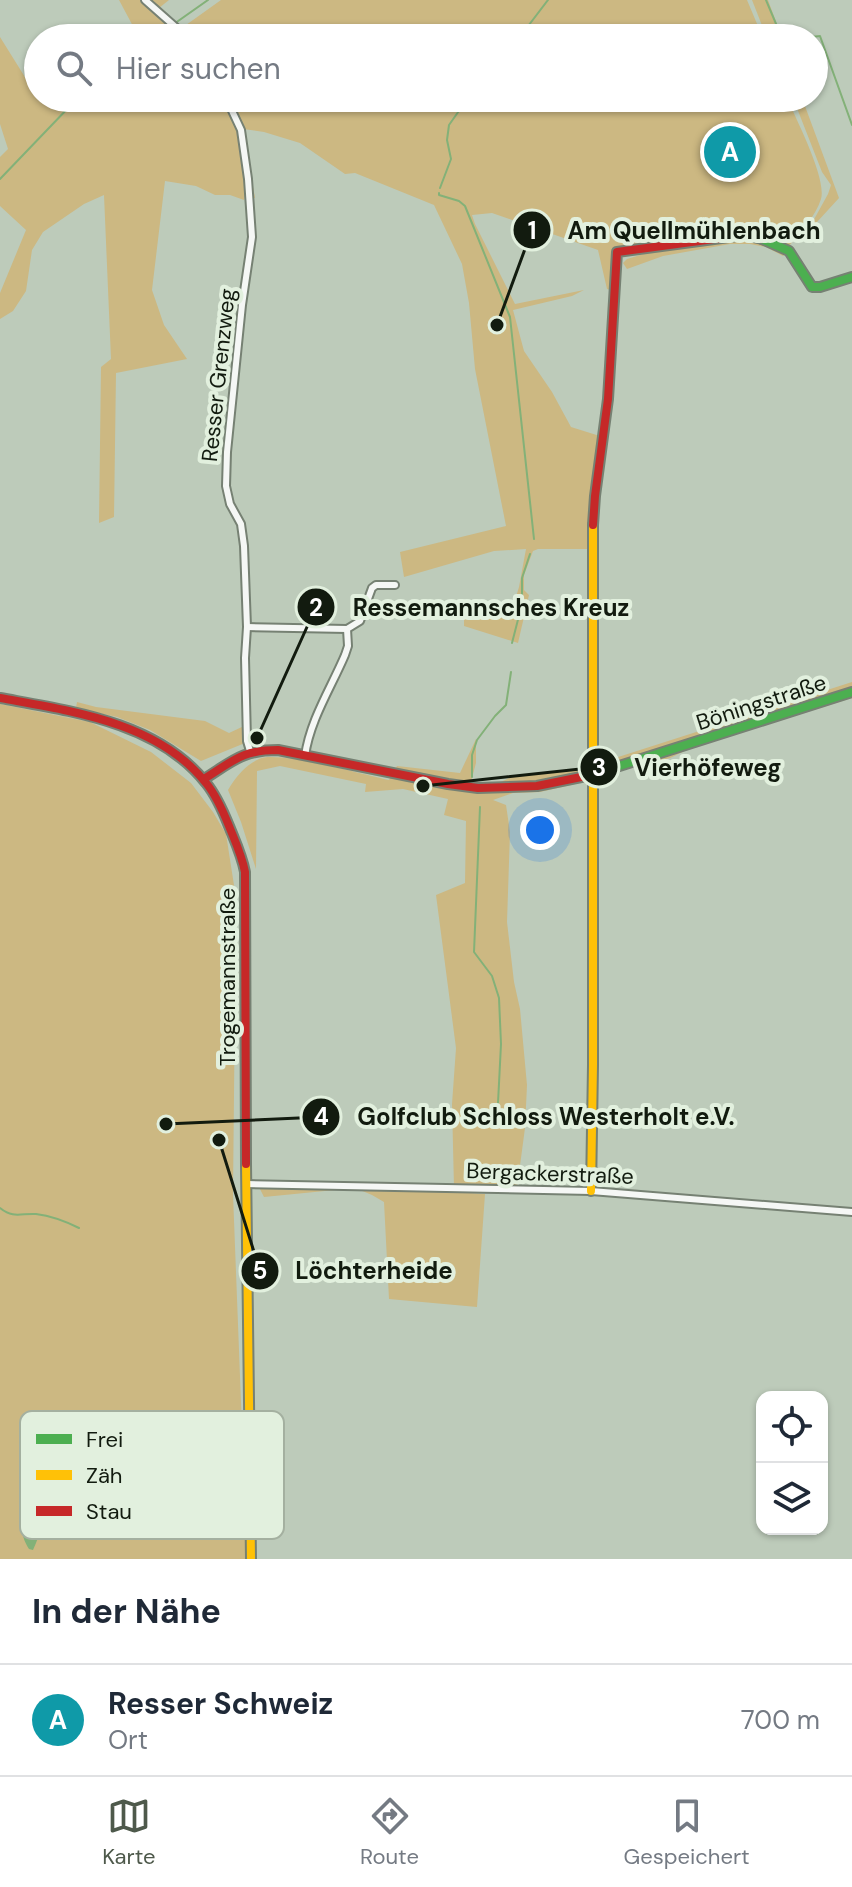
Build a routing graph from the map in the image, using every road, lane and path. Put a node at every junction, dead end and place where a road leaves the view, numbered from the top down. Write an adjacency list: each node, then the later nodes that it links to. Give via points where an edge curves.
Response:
1 (145, 0): 2 (street)
2 (171, 24)
3 (233, 112): 6 (street, Resser Grenzweg, via 241,130 252,237 226,486 241,524)
4 (852, 277): 12 (main road, via 812,287 789,251 744,235 617,252 592,549)
5 (395, 585): 7 (street, via 372,588 360,621)
6 (247, 627): 7 (street); 10 (street, Resser Grenzweg)
7 (347, 629): 11 (street, via 348,646)
8 (852, 692): 12 (main road, Böningstraße)
9 (0, 698): 13 (main road, via 132,730 160,744)
10 (250, 751): 11 (main road, Böningstraße); 13 (main road)
11 (305, 756): 12 (main road, Böningstraße, via 478,788 537,786)
12 (591, 775): 15 (main road)
13 (204, 779): 14 (main road, Trogemannstraße, via 227,819 243,863)
14 (246, 1184): 15 (street, Bergackerstraße); 17 (main road, Trogemannstraße)
15 (591, 1191): 16 (street, Bergackerstraße)
16 (852, 1212)
17 (249, 1411)
18 (251, 1539): 19 (main road, Trogemannstraße)
19 (251, 1559)

